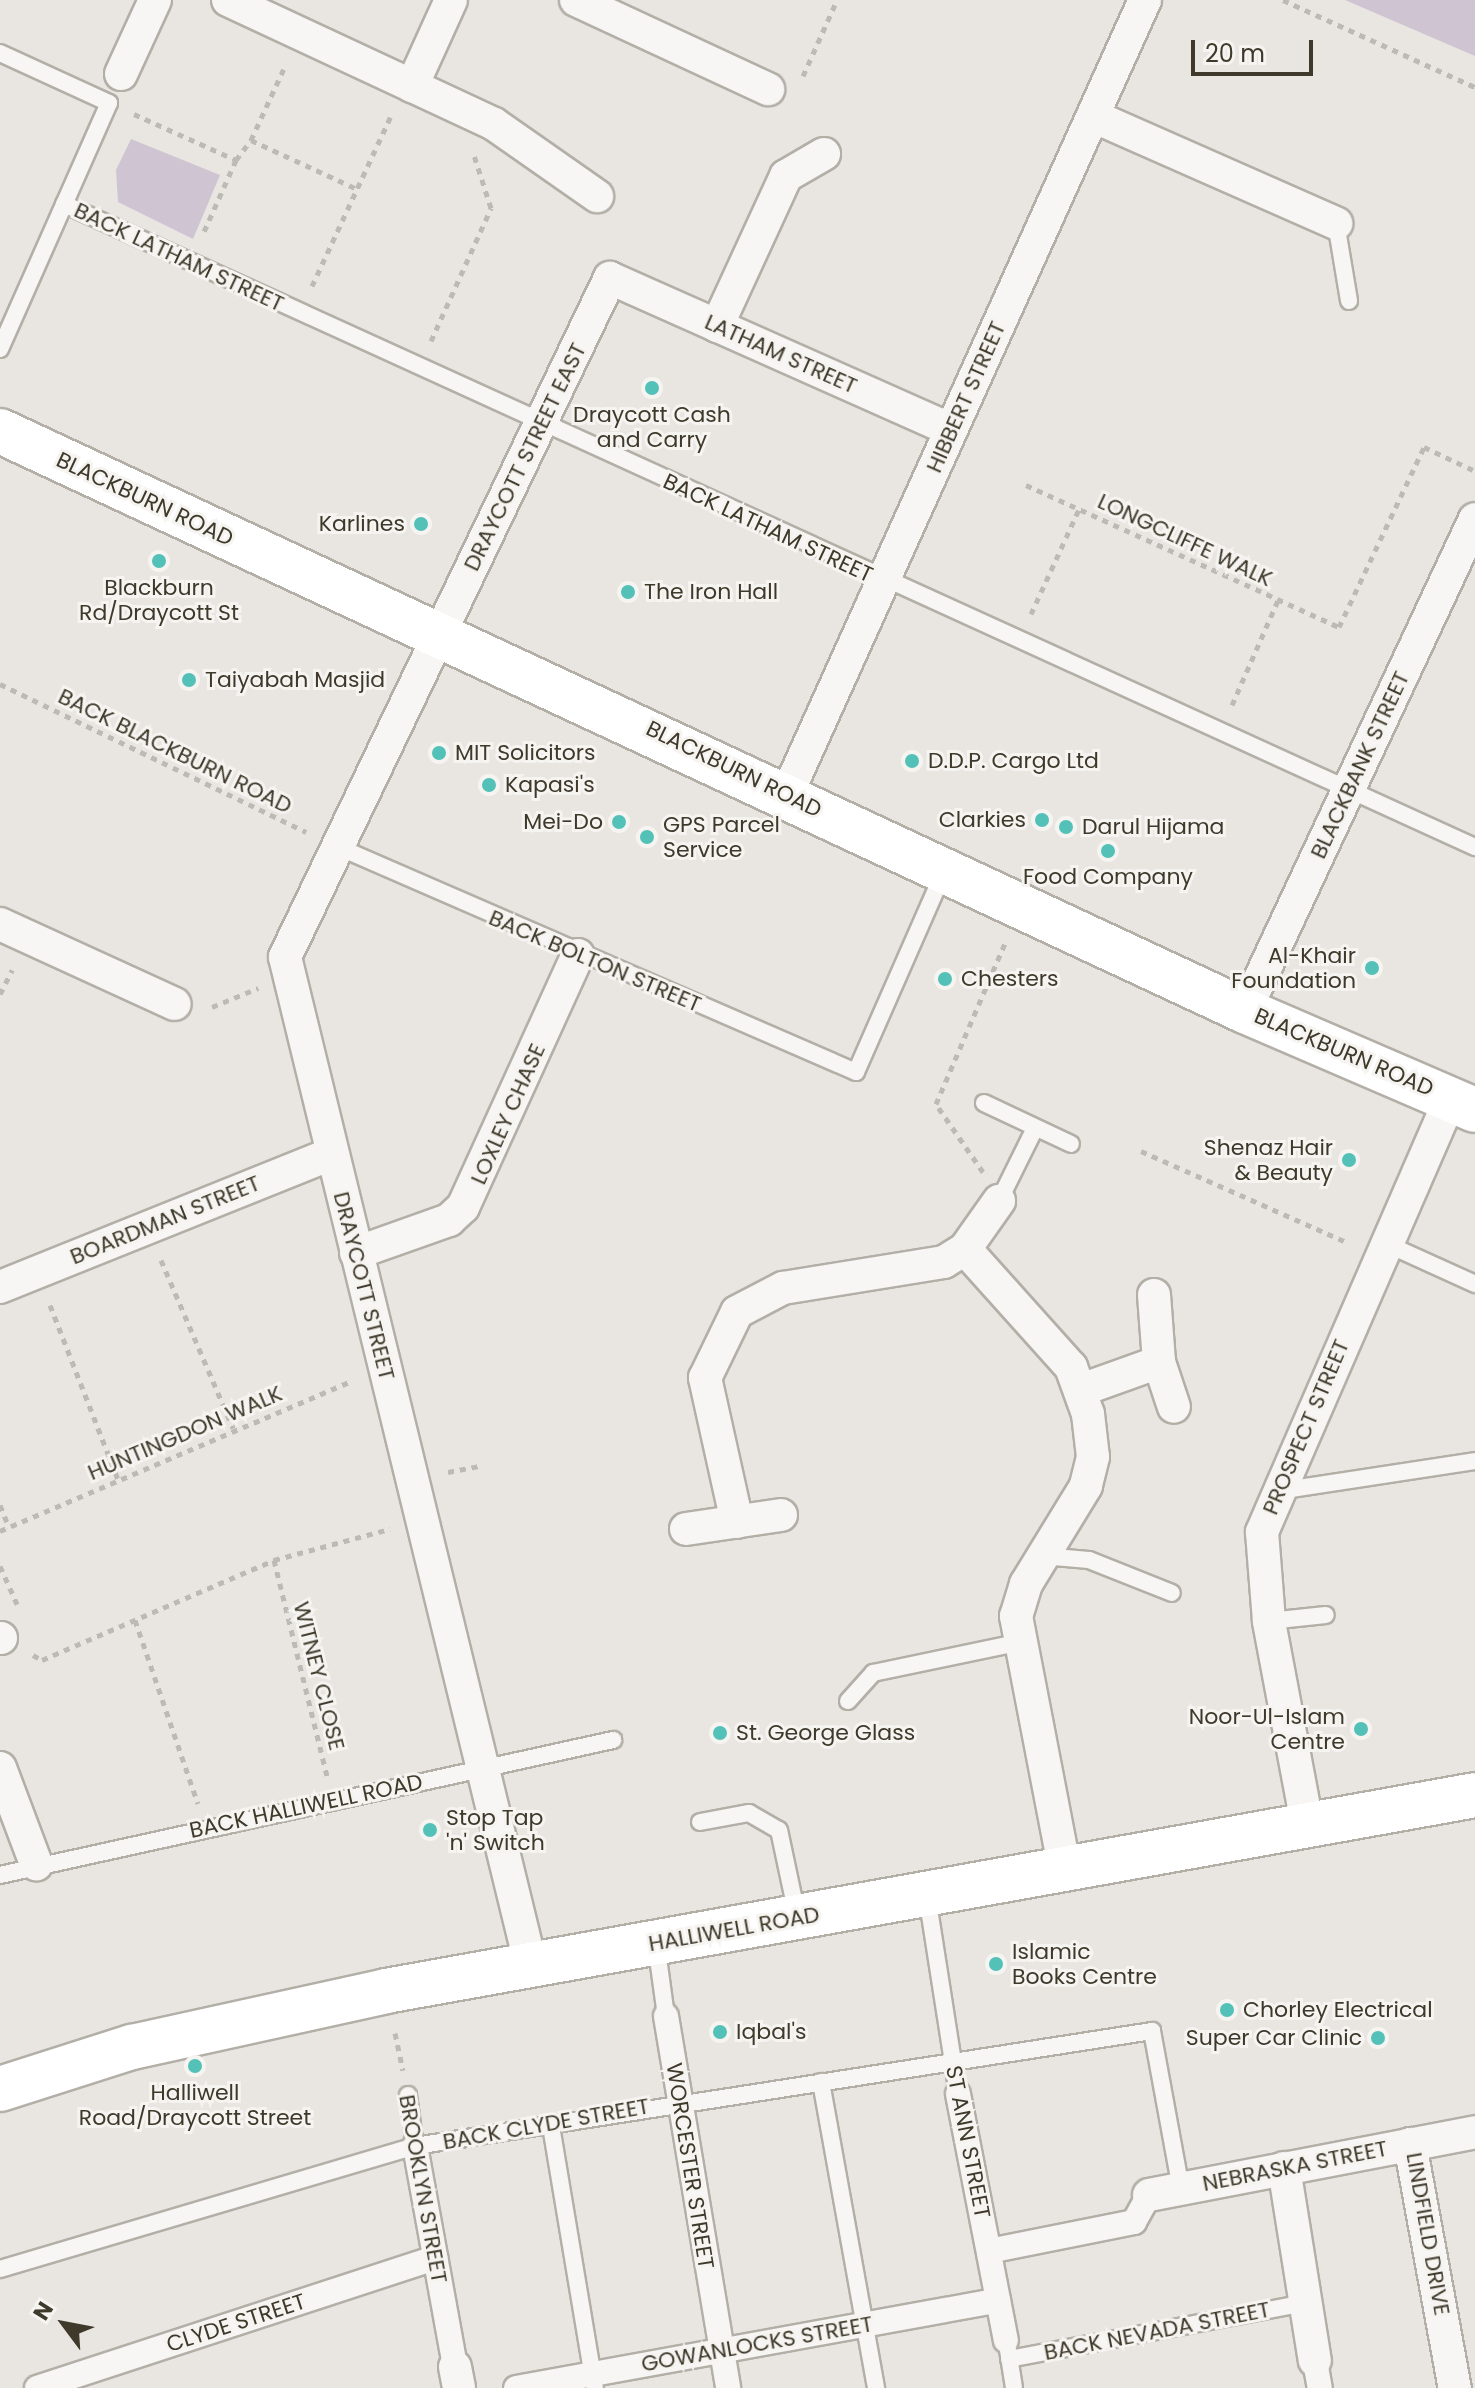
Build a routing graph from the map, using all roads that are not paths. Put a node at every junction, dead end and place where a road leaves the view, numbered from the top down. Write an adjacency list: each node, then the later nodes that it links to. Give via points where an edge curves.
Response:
1 (155, 0): 7 (street)
2 (228, 0): 8 (street)
3 (451, 0): 8 (street)
4 (576, 0): 9 (street)
5 (1145, 0): 10 (street, HIBBERT STREET)
6 (0, 53): 13 (lane, via 109,103)
7 (121, 74)
8 (410, 85): 12 (street, via 482,118)
9 (768, 89)
10 (1093, 116): 14 (street); 20 (street, HIBBERT STREET)
11 (824, 154): 17 (street, via 786,176)
12 (597, 196)
13 (64, 204): 18 (lane); 19 (lane, BACK LATHAM STREET)
14 (1336, 223): 16 (lane)
15 (610, 278): 17 (street, LATHAM STREET); 19 (street, DRAYCOTT STREET EAST)
16 (1349, 301)
17 (717, 326): 20 (street, LATHAM STREET)
18 (0, 349)
19 (543, 424): 23 (lane, BACK LATHAM STREET); 24 (street, DRAYCOTT STREET EAST)
20 (951, 430): 23 (street, HIBBERT STREET)
21 (0, 431): 24 (main road, BLACKBURN ROAD)
22 (1475, 519): 25 (street, BLACKBANK STREET)
23 (883, 581): 25 (lane, BACK LATHAM STREET); 26 (street, HIBBERT STREET)
24 (438, 635): 26 (main road, BLACKBURN ROAD); 27 (street, DRAYCOTT STREET)
25 (1348, 790): 28 (lane, BACK LATHAM STREET); 33 (street, BLACKBANK STREET)
26 (787, 794): 29 (main road, BLACKBURN ROAD)
27 (336, 846): 31 (lane, BACK BOLTON STREET); 38 (street, DRAYCOTT STREET, via 291,940 285,975)
28 (1475, 847)
29 (945, 871): 31 (lane, BACK BOLTON STREET, via 856,1072); 33 (main road, BLACKBURN ROAD)
30 (0, 924): 32 (street)
31 (578, 955): 42 (street, LOXLEY CHASE, via 463,1207 449,1220)
32 (175, 1004)
33 (1245, 1011): 35 (main road, BLACKBURN ROAD)
34 (984, 1103): 36 (lane)
35 (1468, 1106): 41 (street, PROSPECT STREET)
36 (1035, 1128): 37 (lane); 39 (lane)
37 (1071, 1144)
38 (331, 1154): 42 (street, DRAYCOTT STREET); 44 (street, BOARDMAN STREET)
39 (999, 1201): 40 (street)
40 (965, 1249): 47 (street, via 1071,1367); 52 (street, via 925,1270 783,1288 737,1312 705,1378)
41 (1384, 1251): 43 (lane); 50 (street, PROSPECT STREET)
42 (356, 1253): 62 (street, DRAYCOTT STREET)
43 (1475, 1284)
44 (0, 1287)
45 (1154, 1295): 46 (street)
46 (1159, 1362): 47 (street); 48 (street)
47 (1081, 1390): 54 (street, via 1093,1457 1086,1486)
48 (1174, 1407)
49 (1475, 1461): 50 (lane)
50 (1275, 1491): 57 (street, PROSPECT STREET, via 1262,1532)
51 (781, 1515): 52 (street)
52 (737, 1522): 53 (street)
53 (686, 1529)
54 (1042, 1556): 55 (lane, via 1089,1560); 58 (street, via 1018,1599)
55 (1172, 1593)
56 (1326, 1615): 57 (lane)
57 (1269, 1621): 65 (street, PROSPECT STREET)
58 (1021, 1642): 59 (lane, via 873,1673); 67 (street)
59 (848, 1701)
60 (613, 1740): 62 (lane, BACK HALLIWELL ROAD)
61 (0, 1768): 66 (street)
62 (477, 1769): 66 (lane, BACK HALLIWELL ROAD); 72 (street, DRAYCOTT STREET)
63 (1475, 1795): 65 (main road, HALLIWELL ROAD)
64 (700, 1822): 70 (lane, via 749,1813 779,1830)
65 (1307, 1823): 67 (main road, HALLIWELL ROAD)
66 (36, 1864): 68 (lane, BACK HALLIWELL ROAD)
67 (1065, 1871): 69 (main road, HALLIWELL ROAD)
68 (0, 1875)
69 (927, 1896): 70 (main road, HALLIWELL ROAD); 75 (lane, ST ANN STREET)
70 (798, 1918): 71 (main road, HALLIWELL ROAD)
71 (656, 1943): 72 (main road, HALLIWELL ROAD); 73 (lane, WORCESTER STREET)
72 (530, 1962): 77 (main road, HALLIWELL ROAD, via 132,2047)
73 (666, 2016): 80 (street, WORCESTER STREET)
74 (1152, 2031): 75 (lane, BACK CLYDE STREET); 86 (lane, NEBRASKA STREET)
75 (952, 2062): 76 (lane, BACK CLYDE STREET); 78 (lane, ST ANN STREET)
76 (821, 2082): 80 (lane, BACK CLYDE STREET); 93 (lane)
77 (0, 2089)
78 (958, 2094): 88 (street, ST ANN STREET)
79 (408, 2095): 84 (lane, BROOKLYN STREET)
80 (678, 2101): 81 (lane, BACK CLYDE STREET); 95 (street, WORCESTER STREET)
81 (551, 2126): 84 (lane, BACK CLYDE STREET); 98 (lane)
82 (1475, 2132): 83 (street, LINDFIELD DRIVE)
83 (1410, 2144): 85 (street, NEBRASKA STREET); 104 (street, LINDFIELD DRIVE)
84 (415, 2146): 89 (street, BROOKLYN STREET); 90 (lane, BACK CLYDE STREET)
85 (1284, 2168): 86 (street, NEBRASKA STREET); 92 (street)
86 (1181, 2189): 87 (street, NEBRASKA STREET)
87 (1149, 2195): 88 (street, NEBRASKA STREET, via 1134,2222)
88 (989, 2251): 91 (street, ST ANN STREET)
89 (435, 2258): 97 (street, BROOKLYN STREET); 99 (street, CLYDE STREET)
90 (0, 2269)
91 (998, 2300): 93 (street, GOWANLOCKS STREET); 94 (street, ST ANN STREET)
92 (1306, 2303): 94 (lane, BACK NEVADA STREET); 96 (street)
93 (864, 2324): 95 (street, GOWANLOCKS STREET); 102 (lane)
94 (1008, 2350): 103 (lane, ST ANN STREET)
95 (720, 2351): 98 (street, GOWANLOCKS STREET); 101 (street, WORCESTER STREET)
96 (1317, 2375)
97 (457, 2378)
98 (594, 2381): 100 (street, GOWANLOCKS STREET)
99 (37, 2388)
100 (516, 2388)
101 (728, 2388)
102 (876, 2388)
103 (1014, 2388)
104 (1455, 2388)

